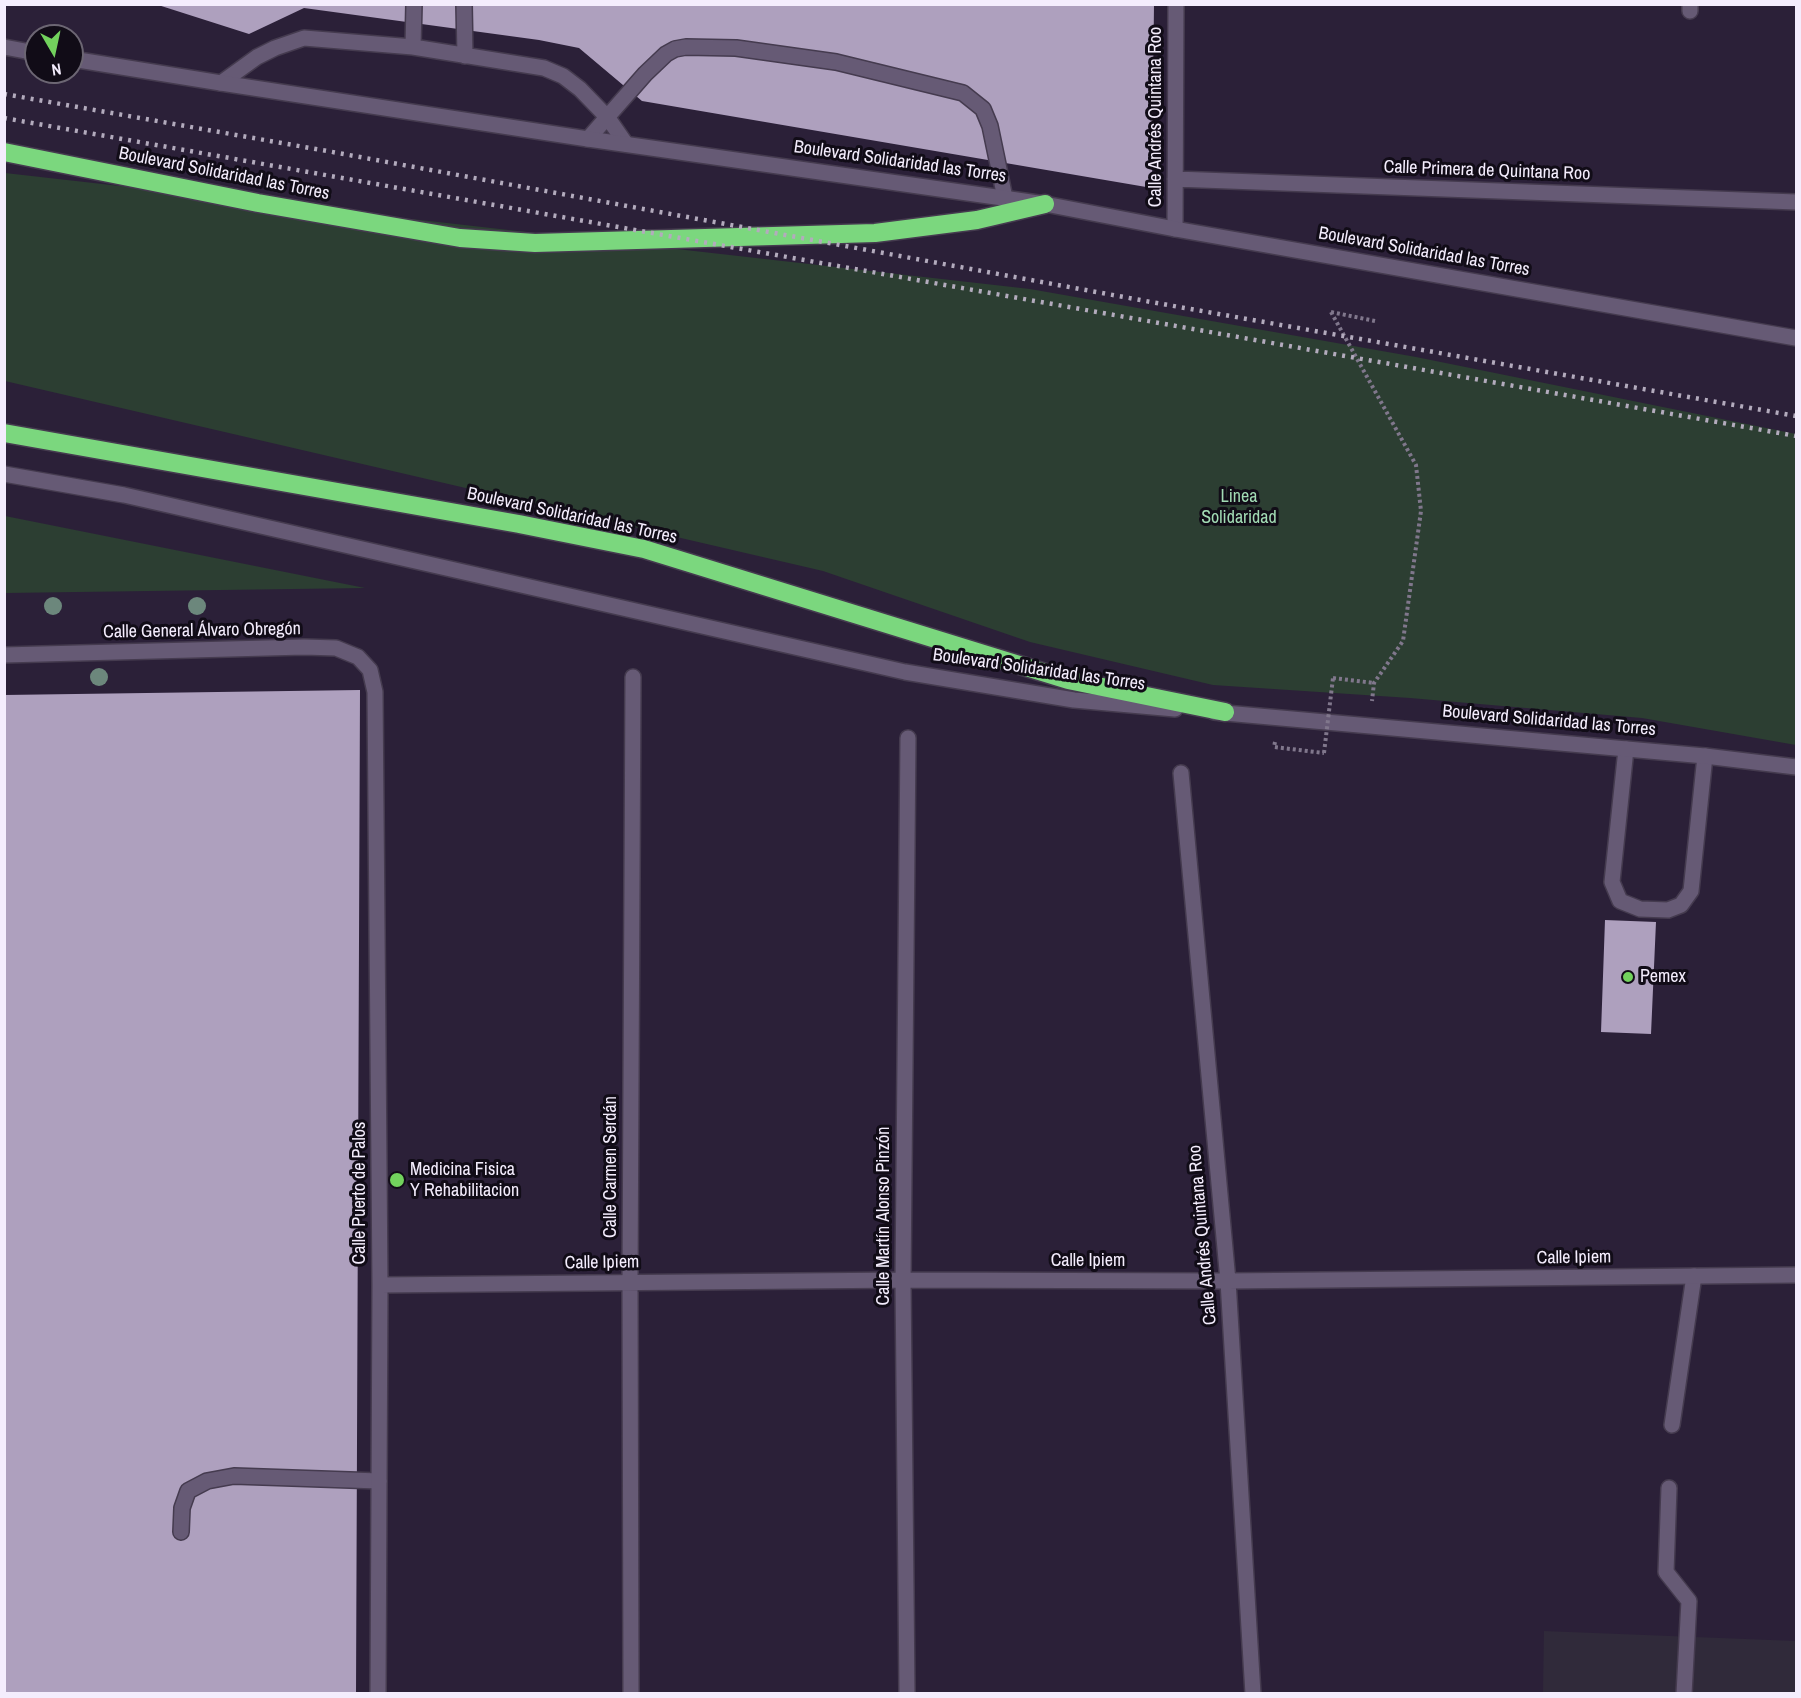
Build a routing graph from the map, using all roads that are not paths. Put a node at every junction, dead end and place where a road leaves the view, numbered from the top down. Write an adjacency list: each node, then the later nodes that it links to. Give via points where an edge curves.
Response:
1 (414, 4): 5 (street)
2 (464, 4): 7 (street)
3 (1176, 4): 14 (street, Calle Andrés Quintana Roo)
4 (4, 47): 6 (street)
5 (413, 47): 7 (street); 9 (street, via 304,38 257,57)
6 (24, 51)
7 (465, 56): 10 (street, via 544,68 563,76)
8 (84, 61): 9 (street, Boulevard Solidaridad las Torres)
9 (221, 83): 11 (street, Boulevard Solidaridad las Torres)
10 (609, 118): 11 (street); 12 (street); 15 (street, via 666,54 686,47 736,48 836,62 963,93 975,101 990,126)
11 (588, 139): 12 (street, Boulevard Solidaridad las Torres)
12 (626, 144): 15 (street, Boulevard Solidaridad las Torres)
13 (4, 152): 17 (highway, Boulevard Solidaridad las Torres, via 449,237 535,243 875,233 977,220)
14 (1175, 179): 16 (street, Calle Primera de Quintana Roo); 18 (street, Calle Andrés Quintana Roo)
15 (1005, 198): 17 (street, Boulevard Solidaridad las Torres)
16 (1797, 202)
17 (1045, 204): 18 (street, Boulevard Solidaridad las Torres)
18 (1175, 230): 19 (street, Boulevard Solidaridad las Torres)
19 (1797, 338)
20 (4, 433): 25 (highway, Boulevard Solidaridad las Torres, via 644,549 1068,680)
21 (4, 474): 25 (street, Boulevard Solidaridad las Torres, via 124,495 905,672 1074,700)
22 (4, 655): 24 (street, Calle General Álvaro Obregón, via 336,648 358,657 370,670)
23 (633, 677): 35 (street, Calle Carmen Serdán)
24 (375, 692): 36 (street, Calle Puerto de Palos)
25 (1225, 712): 27 (street, Boulevard Solidaridad las Torres)
26 (908, 738): 33 (street, Calle Martín Alonso Pinzón)
27 (1626, 749): 28 (street, Boulevard Solidaridad las Torres); 28 (street, via 1612,882 1620,901 1640,909 1668,910 1681,905 1691,891)
28 (1705, 756): 29 (street, Boulevard Solidaridad las Torres)
29 (1797, 766)
30 (1181, 773): 34 (street, Calle Andrés Quintana Roo)
31 (1797, 1275): 32 (street, Calle Ipiem)
32 (1694, 1276): 34 (street, Calle Ipiem); 37 (street)
33 (903, 1280): 34 (street, Calle Ipiem); 35 (street, Calle Ipiem); 43 (street, Calle Martín Alonso Pinzón)
34 (1228, 1281): 44 (street, Calle Andrés Quintana Roo)
35 (630, 1282): 36 (street, Calle Ipiem); 42 (street, Calle Carmen Serdán)
36 (380, 1285): 38 (street, Calle Puerto de Palos)
37 (1672, 1425)
38 (379, 1481): 40 (street, via 234,1476 207,1481 188,1491 182,1508); 41 (street, Calle Puerto de Palos)
39 (1669, 1488): 45 (street, via 1666,1572 1689,1601)
40 (181, 1532)
41 (378, 1694)
42 (631, 1694)
43 (907, 1694)
44 (1253, 1694)
45 (1684, 1694)

